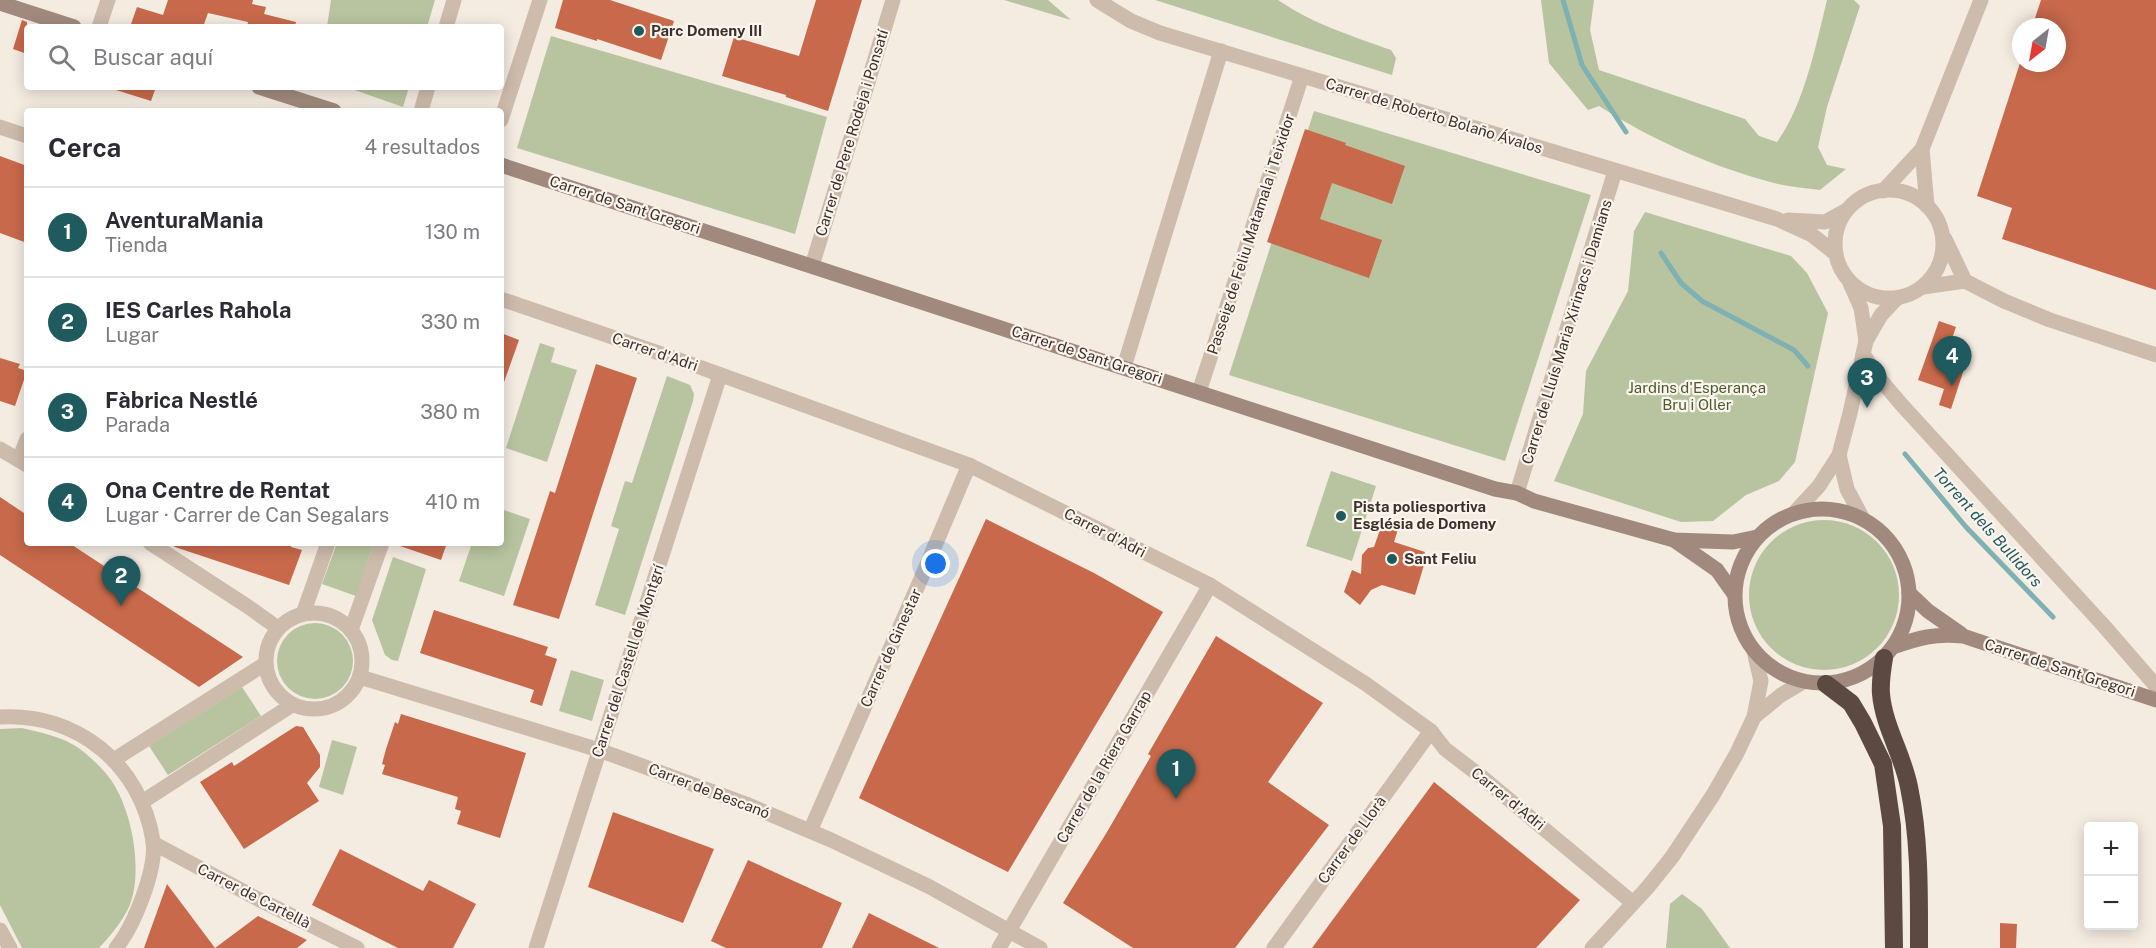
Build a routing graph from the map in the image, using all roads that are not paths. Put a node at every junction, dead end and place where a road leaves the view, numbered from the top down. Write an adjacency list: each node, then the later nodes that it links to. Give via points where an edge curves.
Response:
1 (108, 0): 9 (street)
2 (454, 0): 10 (street)
3 (540, 0): 17 (street)
4 (893, 0): 29 (street, Carrer de Pere Rodeja i Ponsatí)
5 (1097, 0): 11 (street, Carrer de Roberto Bolaño Ávalos, via 1148,28)
6 (1981, 0): 20 (street)
7 (0, 3): 8 (main road)
8 (65, 24)
9 (100, 24)
10 (447, 24)
11 (1221, 51): 12 (street, Carrer de Roberto Bolaño Ávalos); 37 (street)
12 (1302, 76): 22 (street, Carrer de Roberto Bolaño Ávalos); 39 (street, Passeig de Feliu Matamala i Teixidor)
13 (269, 90): 15 (main road)
14 (427, 90): 16 (street)
15 (325, 108)
16 (421, 108)
17 (504, 111)
18 (0, 127): 19 (street)
19 (24, 135)
20 (1922, 148): 23 (street); 24 (street)
21 (504, 166): 29 (main road, Carrer de Sant Gregori)
22 (1615, 171): 26 (street, Carrer de Roberto Bolaño Ávalos); 44 (street, Carrer de Lluís Maria Xirinacs i Damians)
23 (1883, 191): 24 (street, via 1904,192); 25 (street, via 1865,196)
24 (1927, 206): 27 (street)
25 (1849, 208): 26 (street, Carrer de Roberto Bolaño Ávalos, via 1825,222); 28 (street, via 1836,232)
26 (1777, 219): 28 (street, Carrer de Roberto Bolaño Ávalos, via 1812,235)
27 (1942, 233): 31 (street); 32 (street, via 1940,263)
28 (1836, 254): 30 (street)
29 (812, 266): 37 (main road, Carrer de Sant Gregori)
30 (1849, 280): 33 (street, via 1871,295); 35 (street, via 1861,308)
31 (1965, 281): 32 (street); 36 (street, via 2050,320)
32 (1923, 287): 33 (street)
33 (1897, 298): 35 (street, via 1881,315)
34 (504, 300): 38 (street, Carrer d'Adri)
35 (1864, 348): 41 (street); 62 (street, via 1879,378 1901,404)
36 (2156, 355)
37 (1124, 367): 39 (main road, Carrer de Sant Gregori)
38 (720, 375): 43 (street, Carrer d'Adri); 72 (street, Carrer del Castell de Montgrí)
39 (1200, 392): 44 (main road, Carrer de Sant Gregori)
40 (0, 449): 42 (street)
41 (1839, 455): 45 (street, via 1819,486); 46 (street, via 1847,489)
42 (23, 463)
43 (969, 465): 52 (street, Carrer d'Adri); 75 (street, Carrer de Ginestar)
44 (1517, 493): 48 (main road, Carrer de Sant Gregori)
45 (1793, 513): 46 (main road, via 1829,509); 47 (main road)
46 (1863, 519): 53 (main road, via 1896,550 1904,566)
47 (1757, 537): 48 (main road, Carrer de Sant Gregori, via 1733,542); 54 (main road, via 1740,564)
48 (1674, 540): 54 (main road, Carrer de Sant Gregori, via 1717,570)
49 (158, 546): 56 (street)
50 (327, 546): 55 (street)
51 (381, 546): 57 (street)
52 (1210, 585): 71 (street, Carrer d'Adri, via 1366,684); 79 (street, Carrer de la Riera Garrap)
53 (1909, 593): 58 (main road, Carrer de Sant Gregori); 60 (main road, via 1901,633)
54 (1734, 594): 59 (main road, via 1740,627)
55 (303, 614): 56 (street); 57 (street, via 320,613)
56 (278, 628): 61 (street)
57 (351, 630): 63 (street, via 363,660)
58 (1963, 636): 60 (main road, Carrer de Sant Gregori, via 1923,636); 67 (main road, Carrer de Sant Gregori)
59 (1754, 651): 64 (main road, via 1773,669); 70 (street, via 1761,681)
60 (1888, 653): 65 (main road, via 1857,676); 89 (highway, via 1881,696 1909,785 1918,836)
61 (265, 663): 68 (street, via 269,680); 73 (street)
62 (2149, 671): 66 (street)
63 (360, 677): 68 (street, via 349,695 335,705 320,710); 72 (street, Carrer de Bescanó)
64 (1803, 682): 65 (main road); 70 (street)
65 (1826, 684): 88 (highway, via 1851,704 1883,764 1892,826)
66 (2156, 686)
67 (2156, 700)
68 (292, 705): 74 (street)
69 (0, 717): 73 (street, via 56,724 84,736)
70 (1754, 717): 77 (street, via 1713,795 1672,857)
71 (1431, 731): 77 (street, Carrer d'Adri, via 1445,749); 86 (street, Carrer de Llorà)
72 (599, 750): 75 (street, Carrer de Bescanó); 83 (street, Carrer del Castell de Montgrí)
73 (115, 759): 74 (street)
74 (142, 802): 76 (street)
75 (810, 831): 79 (street, Carrer de Bescanó, via 928,886)
76 (153, 843): 80 (street, via 151,866); 82 (street, Carrer de Cartellà)
77 (1633, 903): 87 (street)
78 (0, 930): 81 (street)
79 (1009, 932): 84 (street, Carrer de la Riera Garrap); 85 (street, Carrer de Bescanó)
80 (122, 945)
81 (10, 948)
82 (357, 948)
83 (536, 948)
84 (999, 948)
85 (1040, 948)
86 (1274, 948)
87 (1592, 948)
88 (1894, 948)
89 (1919, 948)

